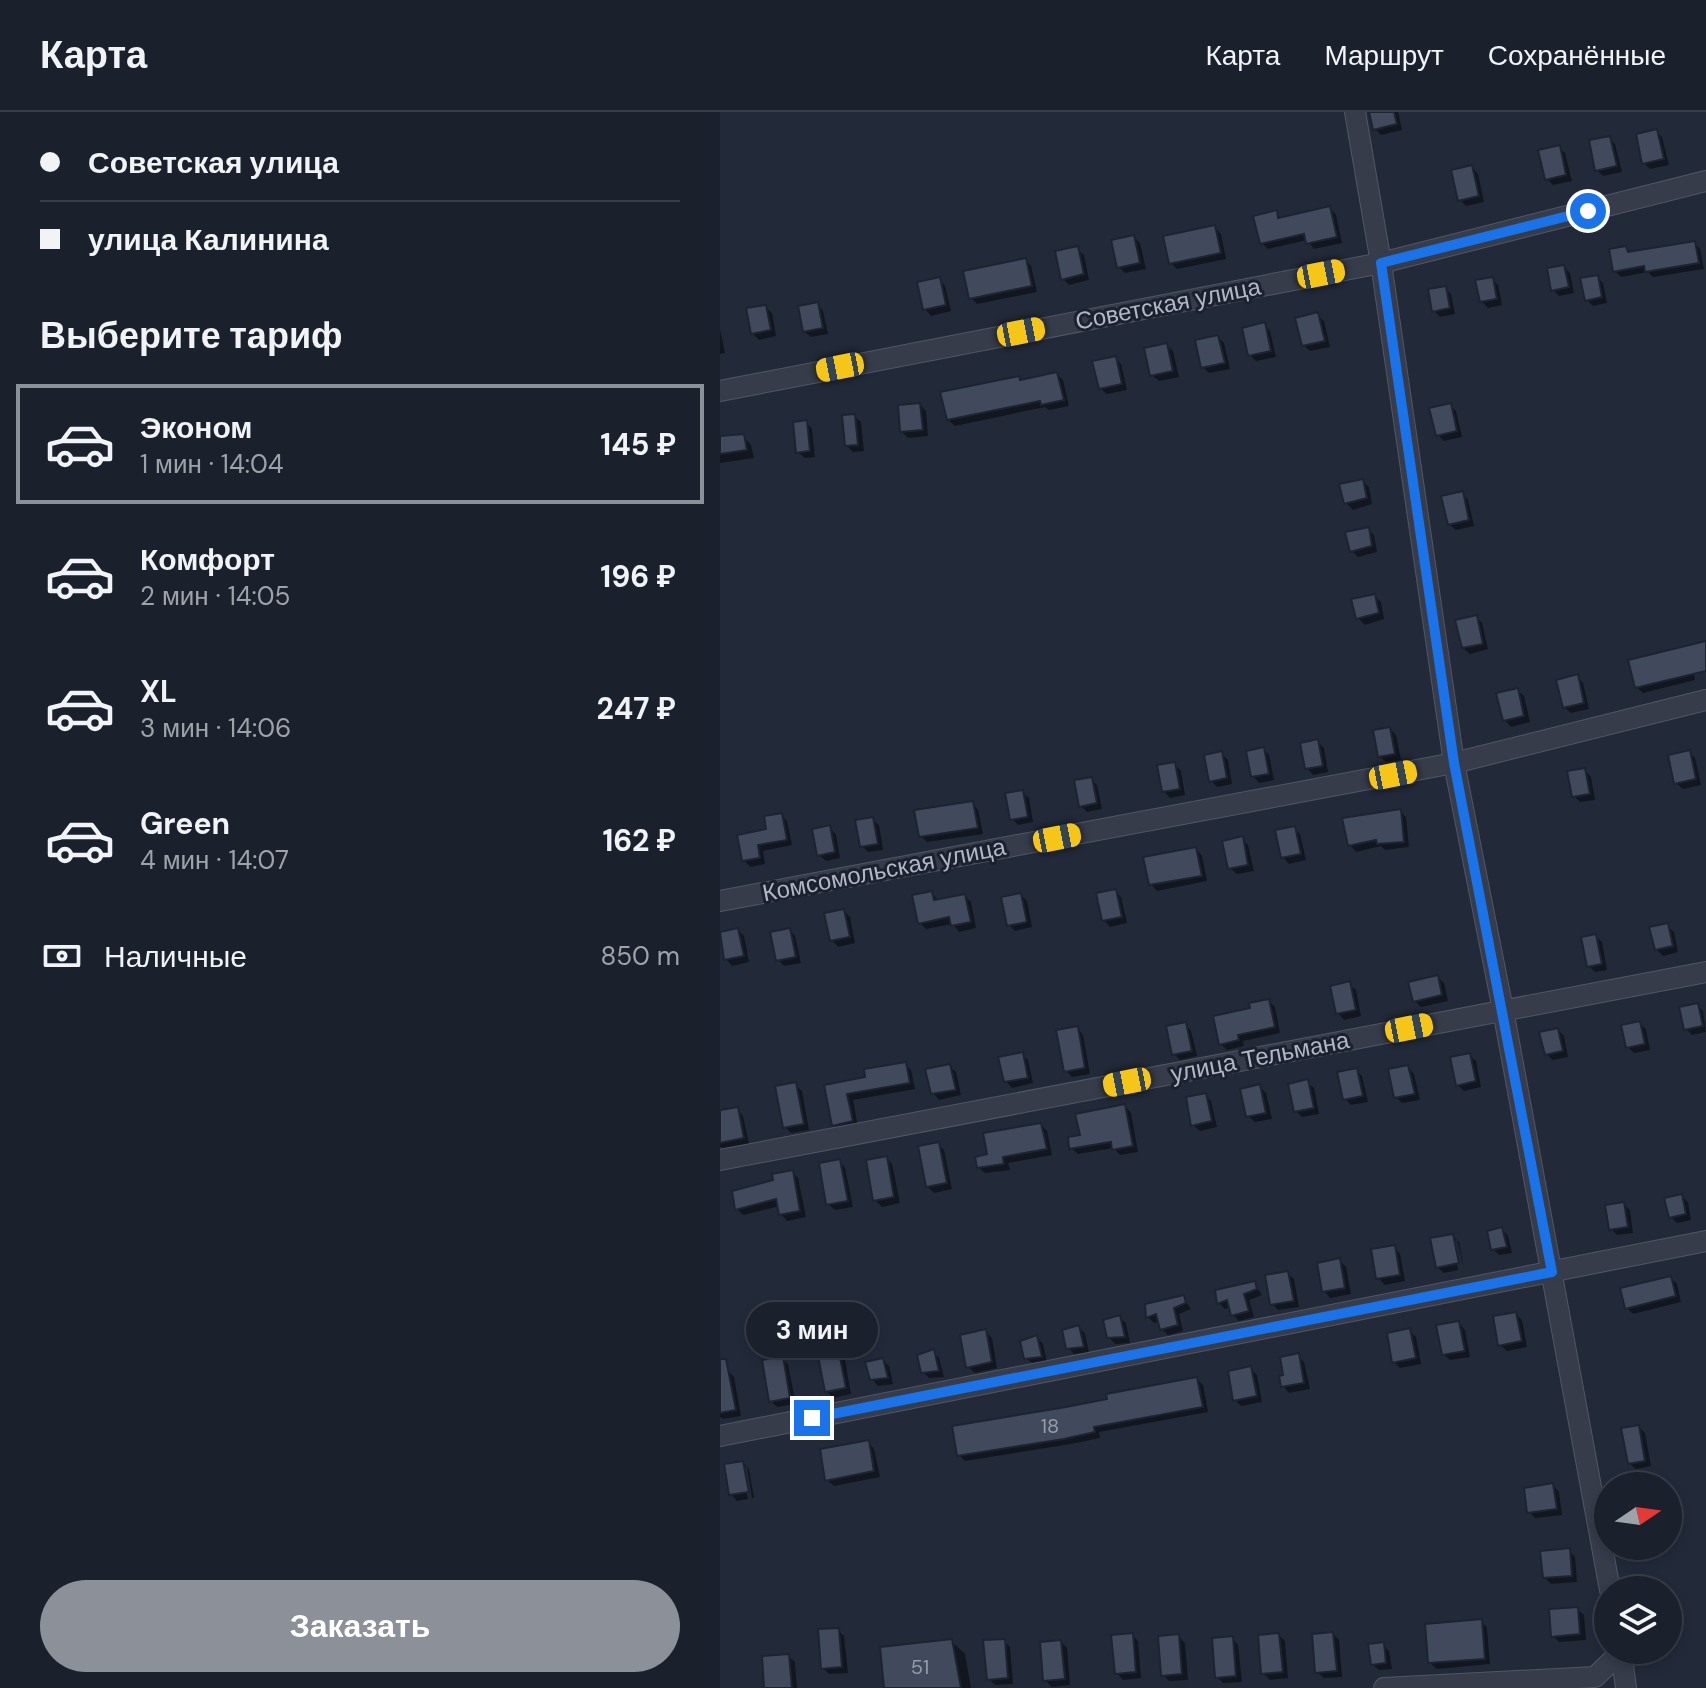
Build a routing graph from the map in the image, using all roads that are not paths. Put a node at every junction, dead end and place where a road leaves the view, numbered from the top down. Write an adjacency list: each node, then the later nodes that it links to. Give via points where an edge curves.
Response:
1 (1355, 112): 3 (street)
2 (1706, 181): 3 (street, Советская улица)
3 (1381, 263): 4 (street, Советская улица); 6 (street)
4 (720, 391)
5 (1706, 700): 6 (street, Комсомольская улица)
6 (1454, 763): 7 (street, Комсомольская улица); 9 (street)
7 (720, 901)
8 (1706, 972): 9 (street, улица Тельмана)
9 (1503, 1010): 10 (street, улица Тельмана); 12 (street)
10 (720, 1160)
11 (1706, 1241): 12 (street)
12 (1552, 1272): 13 (street); 14 (street)
13 (720, 1436)
14 (1607, 1576)
15 (1608, 1664): 17 (street, via 1595,1677)
16 (1623, 1664): 18 (street)
17 (1384, 1688)
18 (1626, 1688)

